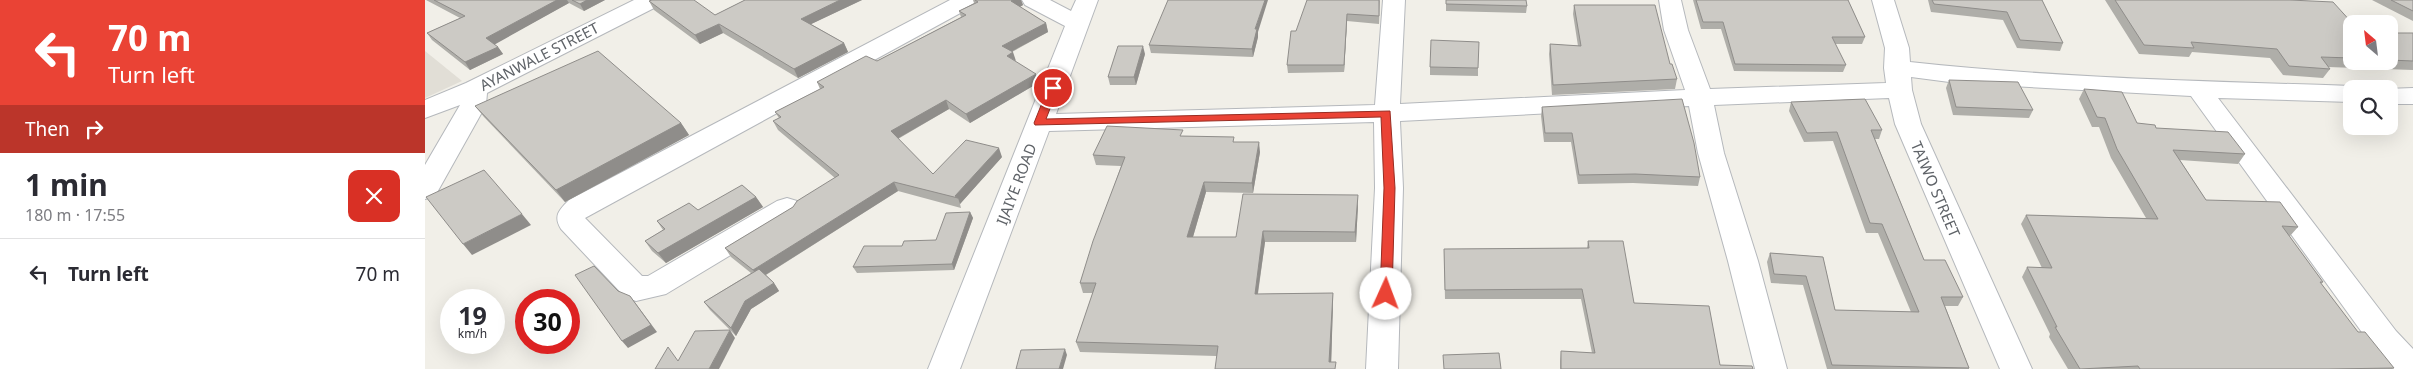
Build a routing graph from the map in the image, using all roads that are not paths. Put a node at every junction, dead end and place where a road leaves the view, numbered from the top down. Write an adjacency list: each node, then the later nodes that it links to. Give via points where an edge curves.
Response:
1 (652, 0): 9 (street, AYANWALE STREET)
2 (967, 0): 19 (street, via 579,207 571,215 571,222 636,289 655,286)
3 (1033, 0): 7 (street)
4 (1395, 0): 16 (street)
5 (1669, 0): 14 (street)
6 (1883, 0): 8 (street, TAIWO STREET, via 1897,48)
7 (1083, 12): 17 (street, IJAIYE ROAD)
8 (1898, 79): 10 (street, via 1957,75); 14 (street); 23 (street, TAIWO STREET, via 1908,124)
9 (475, 89): 15 (street, AYANWALE STREET); 18 (street, via 473,105)
10 (2199, 89): 11 (street); 24 (street, via 2385,340)
11 (2343, 94)
12 (2398, 96): 13 (street)
13 (2413, 96)
14 (1700, 97): 16 (street); 22 (street, via 1711,153)
15 (425, 110)
16 (1387, 113): 17 (street); 21 (street, via 1389,188)
17 (1039, 123): 20 (street, IJAIYE ROAD)
18 (425, 189)
19 (787, 208)
20 (945, 369)
21 (1382, 369)
22 (1771, 369)
23 (2016, 369)
24 (2411, 369)

